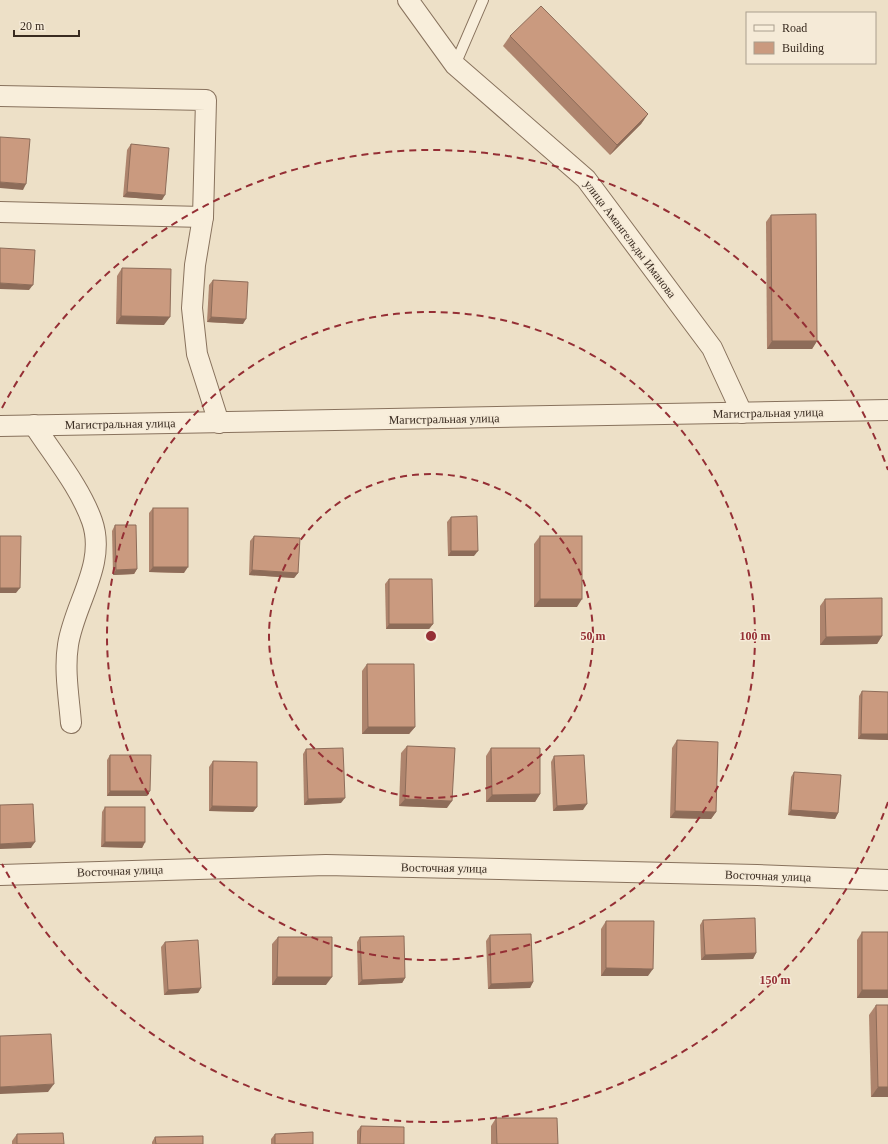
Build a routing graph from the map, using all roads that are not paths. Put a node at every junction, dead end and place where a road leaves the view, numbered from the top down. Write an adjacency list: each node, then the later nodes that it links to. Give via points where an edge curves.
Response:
1 (408, 0): 3 (street, улица Амангельды Иманова)
2 (483, 0): 3 (lane)
3 (455, 65): 8 (street, улица Амангельды Иманова, via 586,179 712,348)
4 (0, 96): 6 (street, via 206,100)
5 (0, 212): 6 (street)
6 (202, 217): 9 (street, via 192,308 196,354)
7 (888, 410): 8 (street, Магистральная улица)
8 (742, 414): 9 (street, Магистральная улица)
9 (219, 423): 10 (street, Магистральная улица)
10 (34, 425): 11 (street, Магистральная улица); 12 (street, via 76,489 92,522 95,541 91,574 68,645)
11 (0, 426)
12 (71, 723)
13 (0, 875): 14 (street, Восточная улица, via 326,865 757,874)
14 (888, 880)

